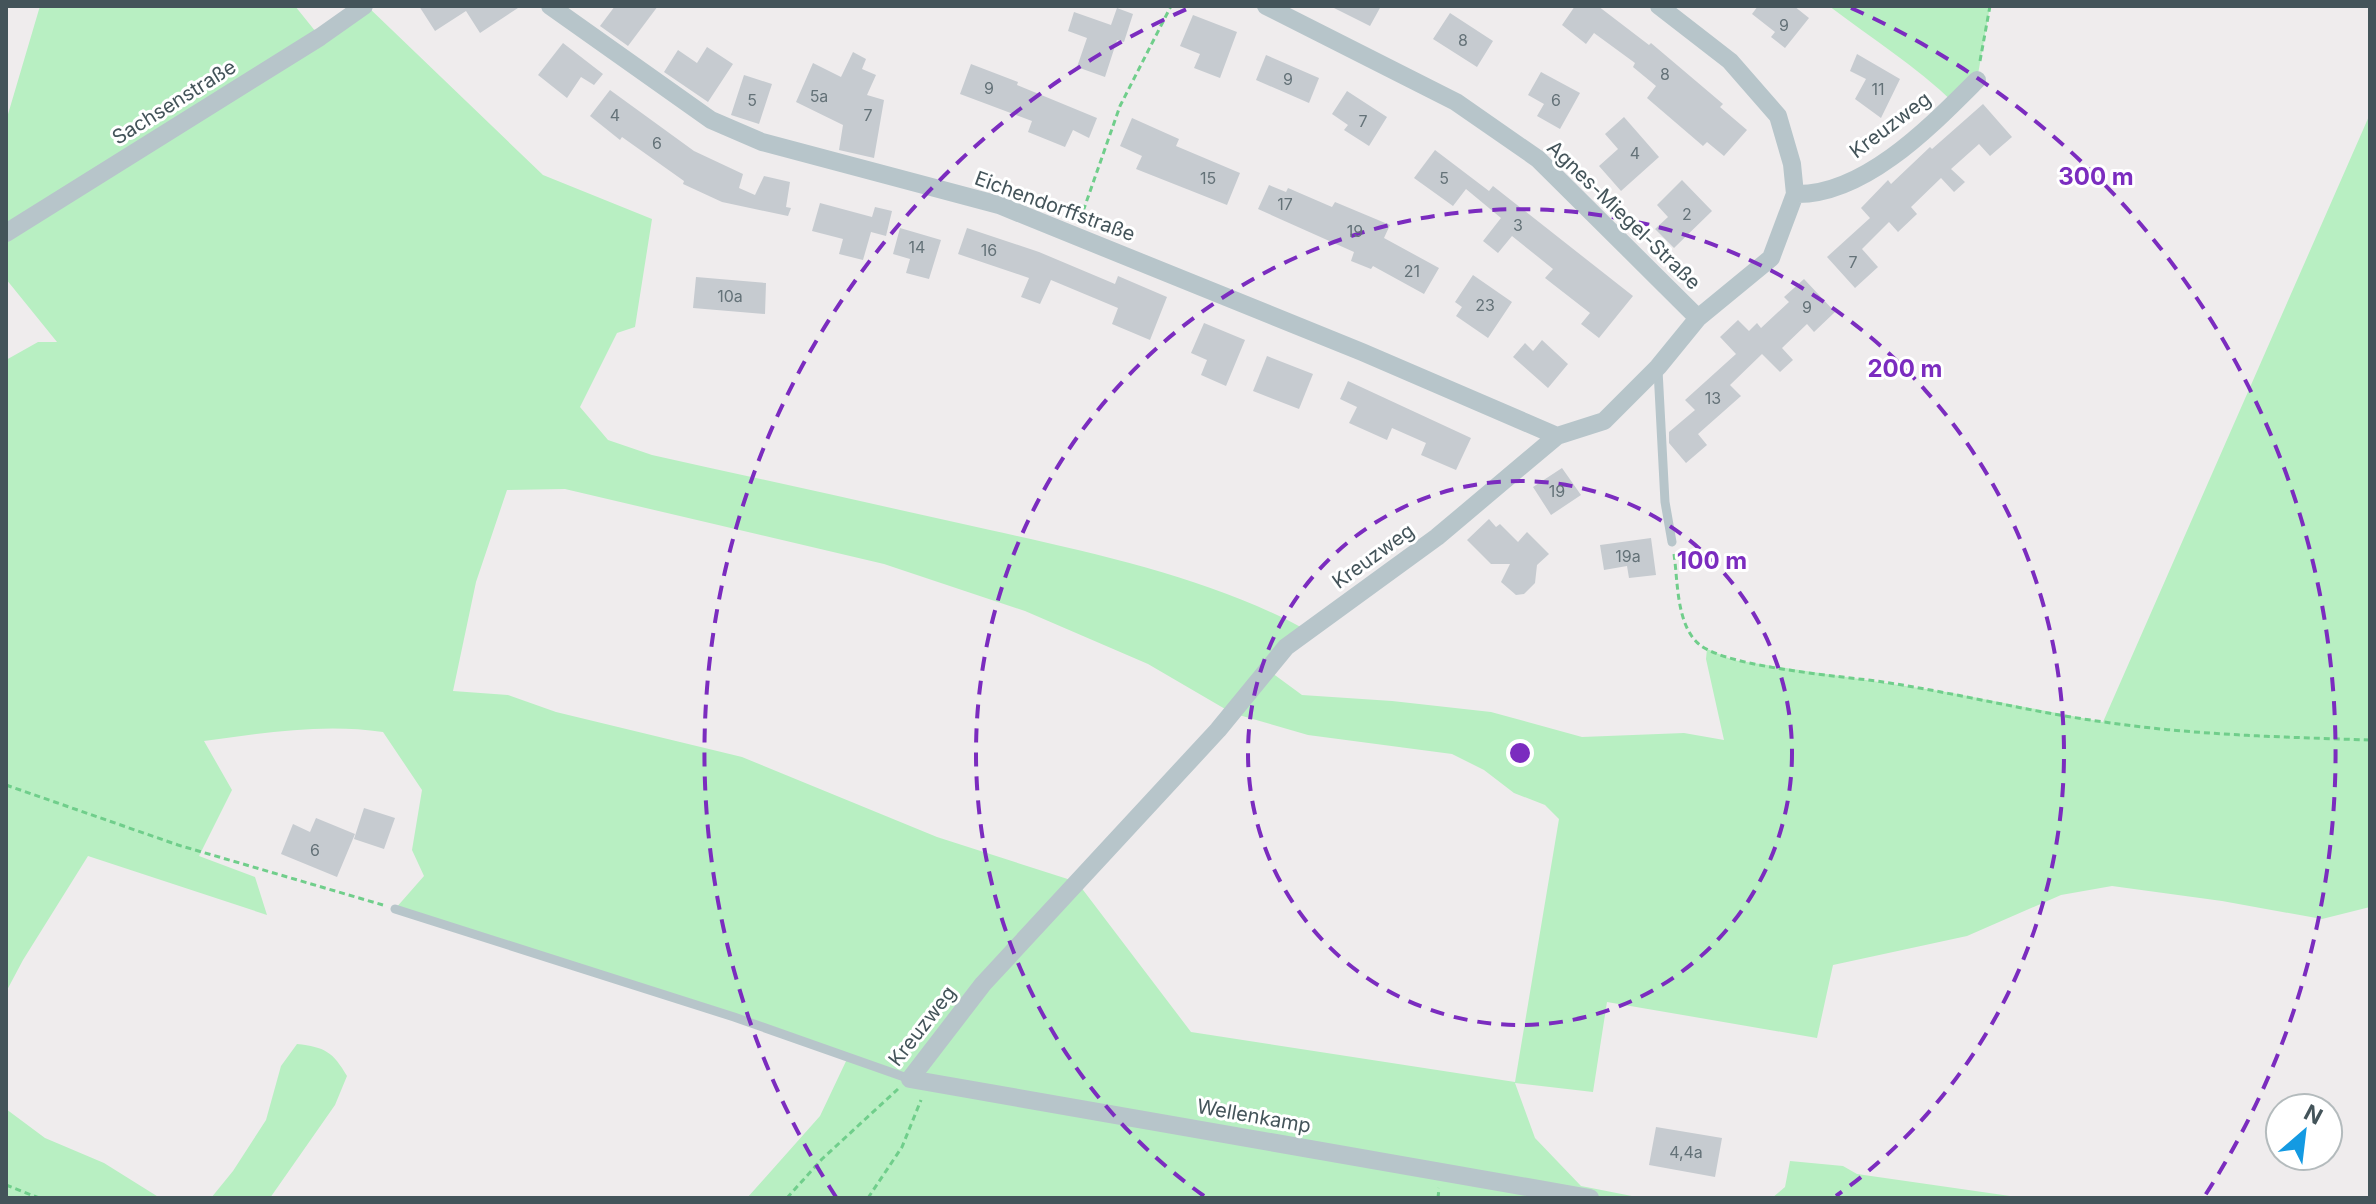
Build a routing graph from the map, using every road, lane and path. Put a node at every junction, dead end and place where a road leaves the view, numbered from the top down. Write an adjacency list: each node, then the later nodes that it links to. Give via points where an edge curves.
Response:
1 (364, 6): 9 (street, Sachsenstraße)
2 (550, 6): 10 (street, Eichendorffstraße, via 724,126 762,142 999,205)
3 (1171, 6): 10 (path, via 1120,106)
4 (1266, 6): 11 (street, Agnes-Miegel-Straße, via 1456,102 1538,159)
5 (1659, 6): 8 (street, via 1730,61 1778,116)
6 (1990, 6): 7 (path)
7 (1977, 80): 8 (street, Kreuzweg, via 1886,161 1843,186 1816,195)
8 (1795, 194): 11 (street, Kreuzweg, via 1771,258)
9 (6, 233)
10 (1074, 235): 13 (street, Eichendorffstraße)
11 (1698, 318): 12 (street, Kreuzweg)
12 (1658, 367): 13 (street, Kreuzweg, via 1604,421); 14 (lane)
13 (1557, 436): 18 (street, Kreuzweg, via 1437,537 1286,647 1218,730 983,984)
14 (1672, 542): 15 (path, via 1690,633 1698,644 1733,660 2103,722)
15 (2370, 740)
16 (6, 785): 17 (path, via 178,845)
17 (395, 909): 18 (lane)
18 (919, 1080): 21 (path, Kreuzweg, via 822,1159); 22 (path, via 902,1147); 23 (street, Wellenkamp)
19 (6, 1185): 20 (path)
20 (39, 1198)
21 (787, 1198)
22 (868, 1198)
23 (1590, 1198)

